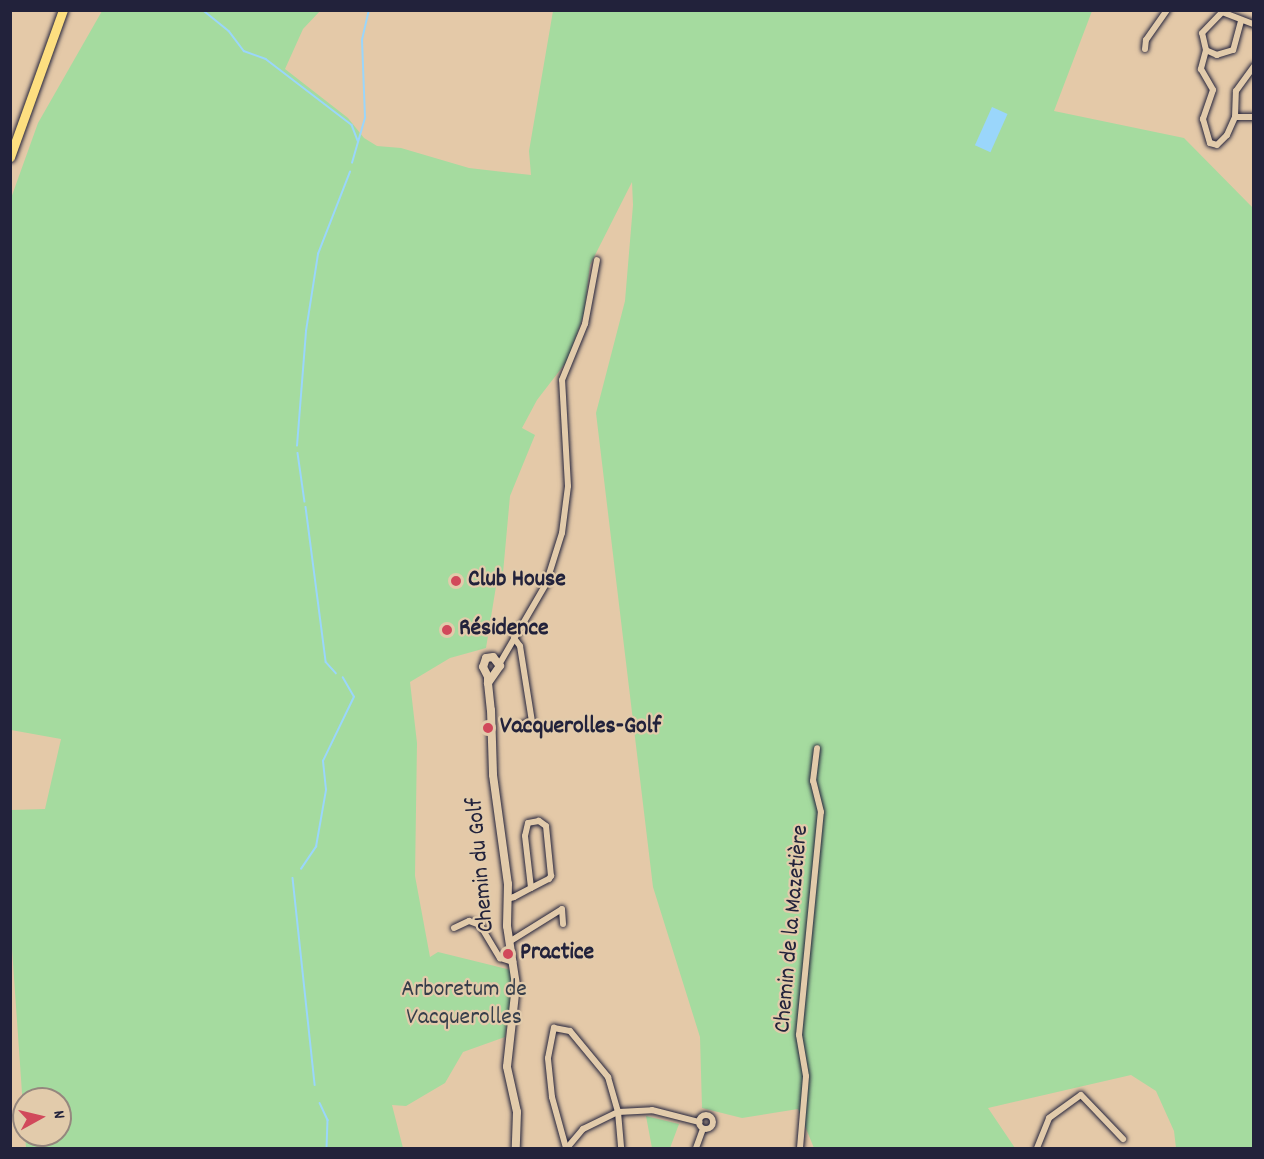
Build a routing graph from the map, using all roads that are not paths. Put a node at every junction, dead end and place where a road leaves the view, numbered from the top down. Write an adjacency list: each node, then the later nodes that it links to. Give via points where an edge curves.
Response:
1 (63, 10): 10 (main road)
2 (1167, 10): 5 (street, via 1146,40)
3 (1241, 21): 4 (street); 6 (street, via 1233,50 1217,55); 6 (street, via 1222,12 1202,33)
4 (1254, 24)
5 (1145, 49)
6 (1206, 50): 8 (street, via 1201,69 1213,90 1203,119 1210,143 1217,145 1223,140)
7 (1254, 66): 8 (street, via 1236,91)
8 (1235, 117): 9 (street)
9 (1254, 117)
10 (10, 157)
11 (597, 260): 12 (street, via 585,324 562,380 568,486 562,533 546,584)
12 (514, 638): 13 (street); 15 (street, via 520,646 532,722)
13 (500, 658): 14 (street); 14 (street, via 483,662)
14 (492, 673): 18 (street, Chemin du Golf, via 488,683 493,775)
15 (523, 724)
16 (817, 748): 31 (street, Chemin de la Mazetière, via 813,781 821,812 799,1035 806,1076)
17 (531, 888): 17 (street, via 552,876 546,826 538,821 528,823 525,836); 18 (street)
18 (508, 899): 21 (street, Chemin du Golf)
19 (563, 924): 21 (street, via 562,909)
20 (454, 928): 22 (street, via 469,921 480,925 501,958)
21 (509, 942): 22 (street, Chemin du Golf)
22 (513, 962): 27 (street, Chemin du Golf, via 516,990 507,1067 517,1112)
23 (618, 1112): 24 (street, via 652,1110); 28 (street, via 584,1129); 28 (street, via 601,1066 570,1031 554,1028 548,1058 552,1097); 29 (street)
24 (699, 1122): 25 (street); 25 (street, via 704,1116 712,1119 710,1128)
25 (704, 1129): 30 (street)
26 (1123, 1139): 32 (street, via 1081,1095 1049,1118)
27 (516, 1149)
28 (567, 1149)
29 (621, 1149)
30 (696, 1149)
31 (800, 1149)
32 (1037, 1149)

